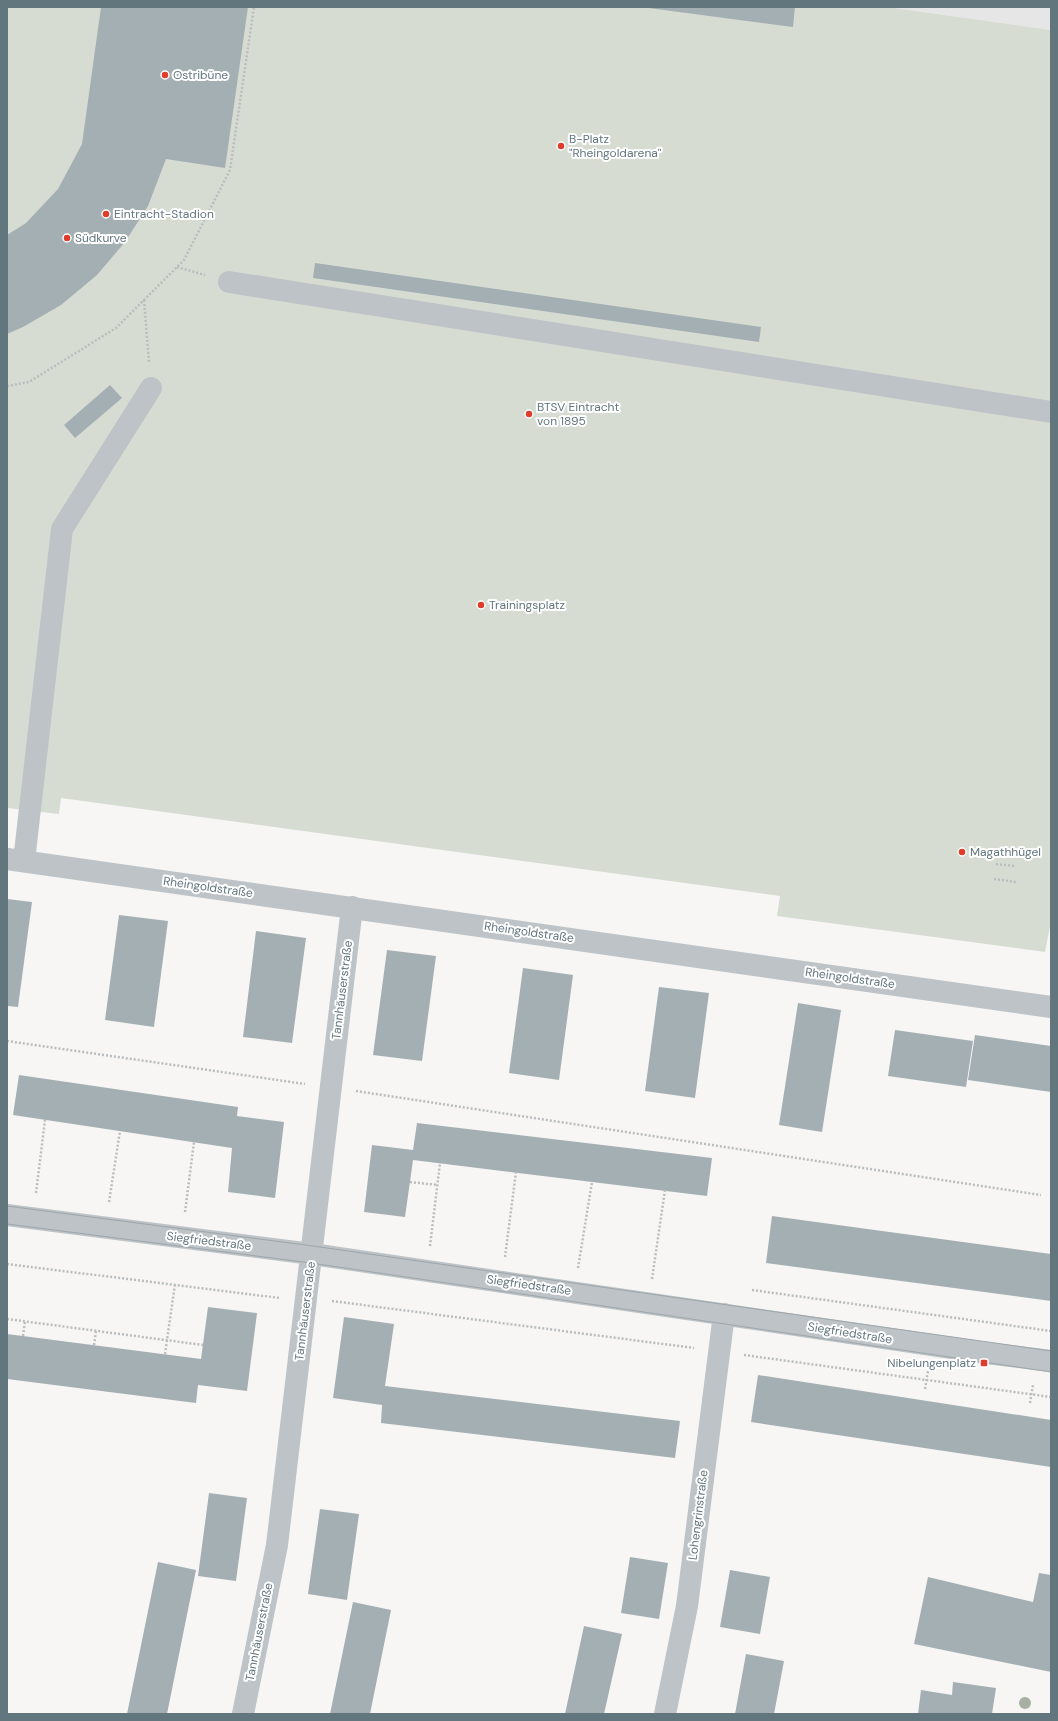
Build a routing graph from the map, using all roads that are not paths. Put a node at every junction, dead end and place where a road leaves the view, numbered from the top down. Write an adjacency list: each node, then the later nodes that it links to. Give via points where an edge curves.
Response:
1 (229, 282): 3 (street)
2 (151, 388): 4 (street, via 62,530)
3 (1051, 412)
4 (16, 860): 5 (street, Rheingoldstraße)
5 (352, 907): 6 (street, Rheingoldstraße); 8 (street, Tannhäuserstraße)
6 (1051, 1007)
7 (7, 1215): 8 (street, Siegfriedstraße)
8 (312, 1254): 9 (street, Siegfriedstraße); 11 (street, Tannhäuserstraße, via 296,1300 277,1545)
9 (724, 1314): 10 (street, Siegfriedstraße); 12 (street, Lohengrinstraße, via 687,1606)
10 (1051, 1361)
11 (243, 1714)
12 (665, 1714)

